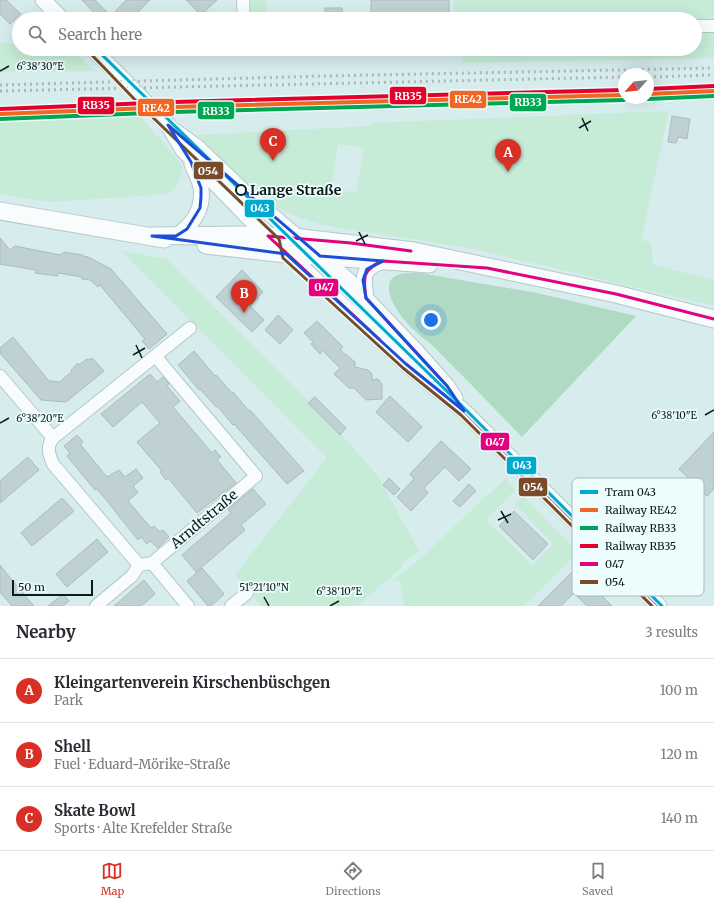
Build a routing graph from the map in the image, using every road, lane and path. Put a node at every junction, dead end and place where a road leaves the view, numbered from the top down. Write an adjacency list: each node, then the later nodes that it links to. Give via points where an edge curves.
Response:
1 (42, 0): 3 (street)
2 (243, 0): 4 (street)
3 (55, 12)
4 (244, 12)
5 (702, 26): 6 (street)
6 (714, 26)
7 (100, 56): 8 (street)
8 (168, 125): 9 (street); 14 (street, via 197,147 243,191)
9 (183, 150): 12 (street, via 198,177 202,197 194,219); 13 (street)
10 (0, 212): 11 (main road)
11 (152, 236): 12 (main road); 15 (main road)
12 (176, 236): 13 (main road)
13 (268, 236): 14 (main road); 15 (street)
14 (299, 238): 16 (street); 18 (main road, via 414,251)
15 (286, 254): 16 (main road); 24 (street, via 406,364)
16 (320, 256): 17 (main road); 19 (street)
17 (383, 261): 18 (main road); 19 (street, via 367,269 363,280)
18 (487, 268): 20 (main road, via 616,294)
19 (366, 298): 24 (street, via 447,386)
20 (714, 319)
21 (190, 328): 22 (street)
22 (156, 357): 25 (street); 27 (street, Arndtstraße, via 256,476)
23 (0, 376): 25 (street)
24 (464, 411): 26 (street)
25 (53, 438): 28 (street, via 48,449 53,464)
26 (572, 519)
27 (152, 563): 28 (street); 32 (street)
28 (139, 565): 31 (street, via 132,576)
29 (247, 593): 33 (street)
30 (649, 596): 34 (street)
31 (96, 606)
32 (188, 606)
33 (231, 606)
34 (659, 606)

